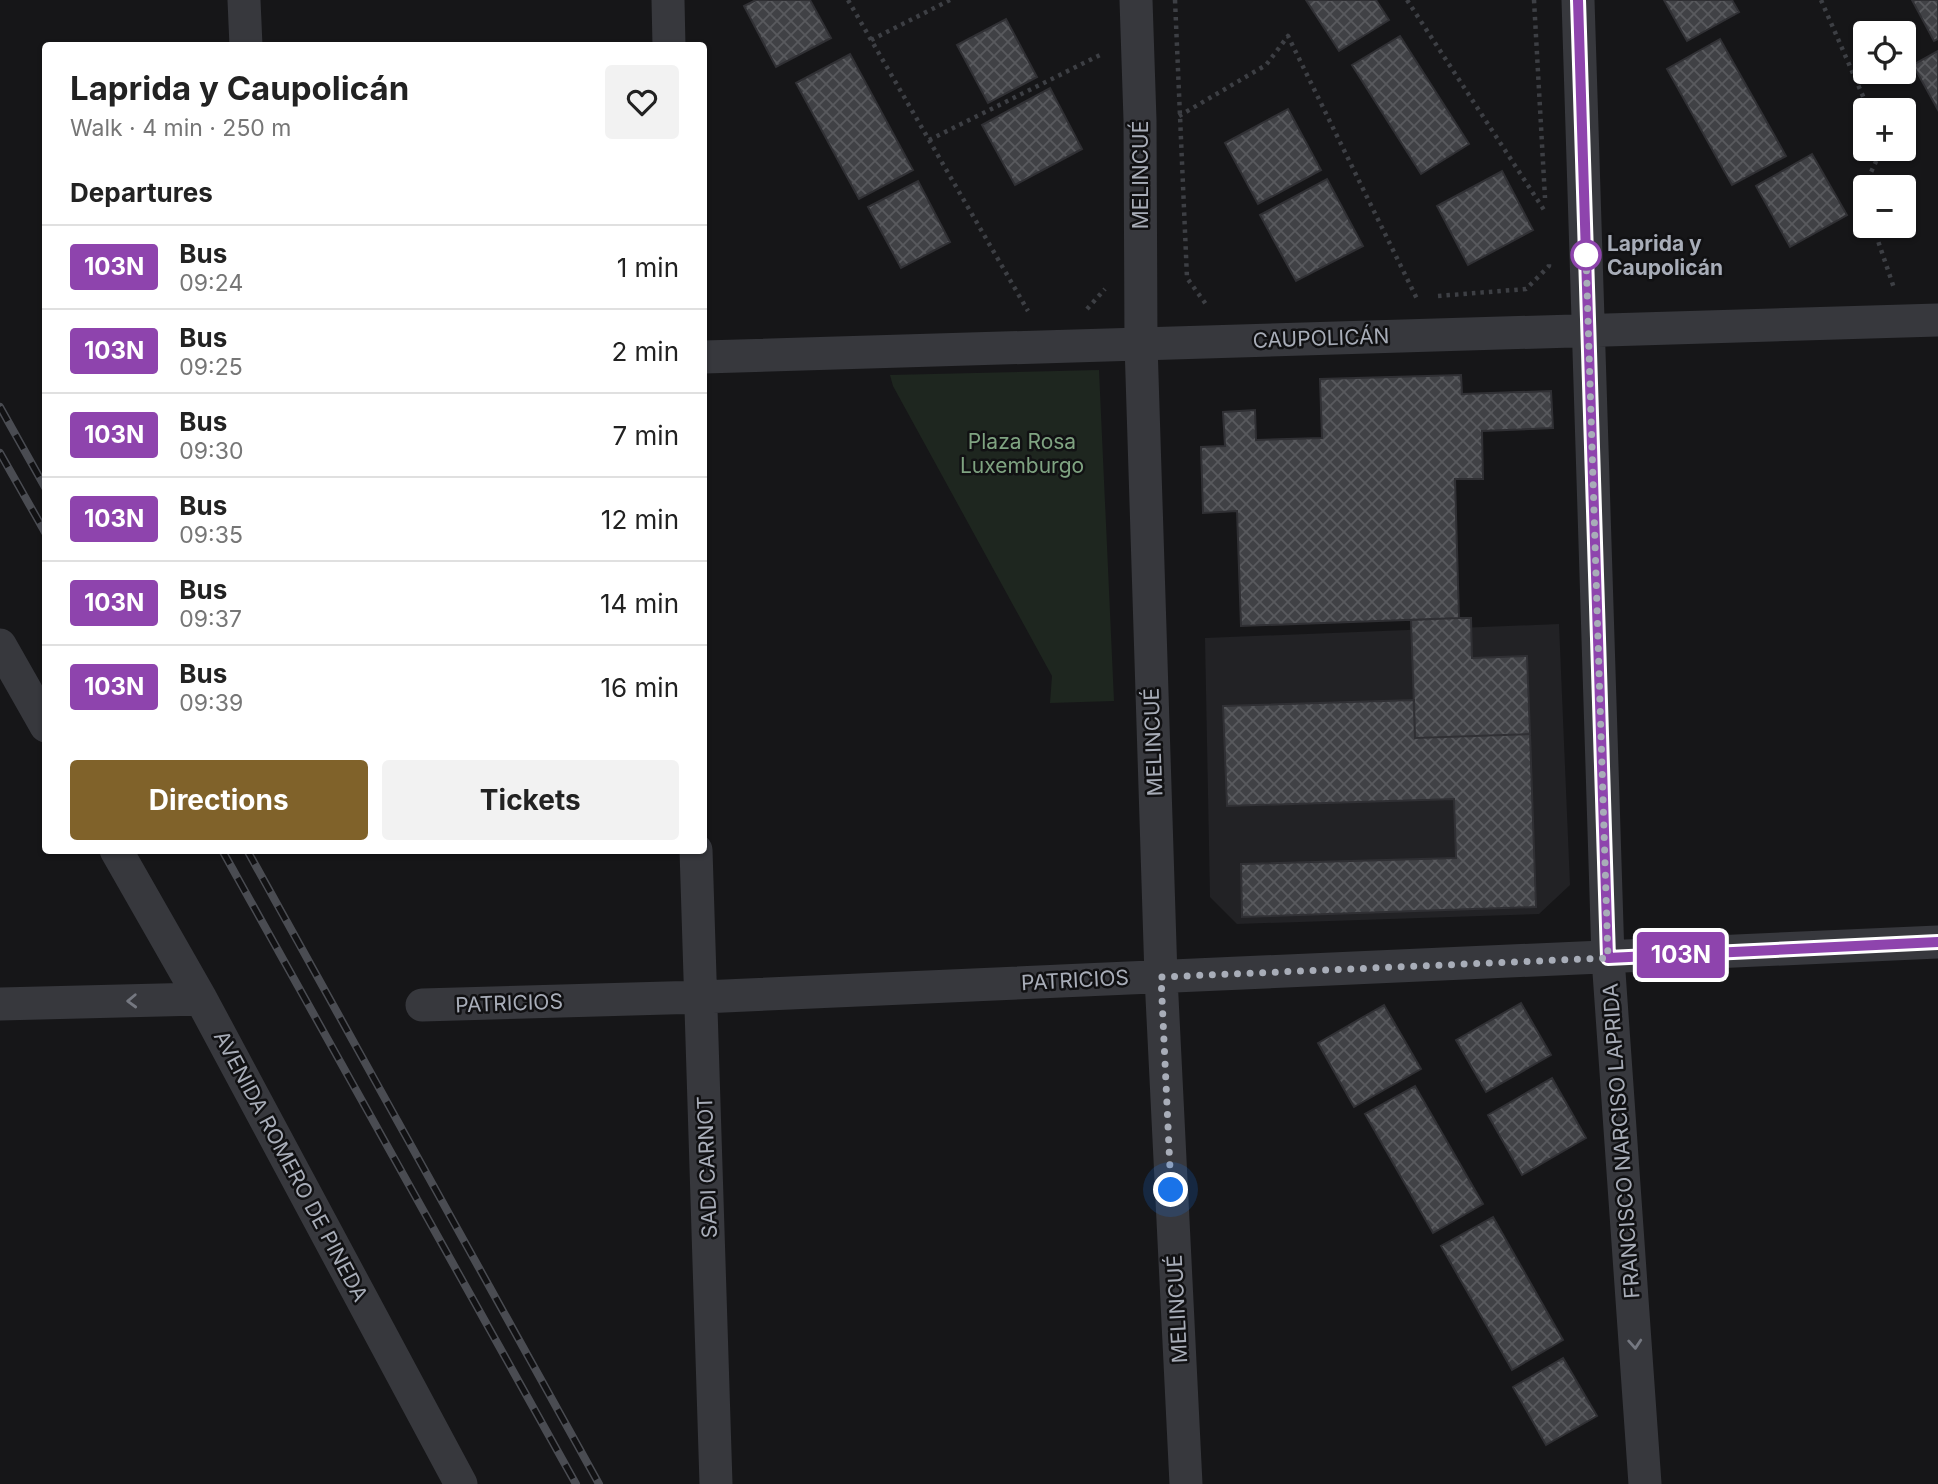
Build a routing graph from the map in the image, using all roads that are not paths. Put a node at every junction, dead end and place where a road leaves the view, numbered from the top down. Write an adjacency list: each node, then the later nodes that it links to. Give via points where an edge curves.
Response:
1 (244, 0): 5 (street)
2 (668, 0): 6 (street)
3 (1136, 0): 9 (street, MELINCUÉ)
4 (1578, 0): 8 (street, FRANCISCO NARCISO LAPRIDA)
5 (246, 42)
6 (669, 42)
7 (1938, 320): 8 (street, CAUPOLICÁN)
8 (1588, 330): 9 (street, CAUPOLICÁN); 16 (street, FRANCISCO NARCISO LAPRIDA)
9 (1141, 344): 10 (street, CAUPOLICÁN); 17 (street, MELINCUÉ)
10 (707, 357)
11 (0, 645): 12 (street)
12 (42, 719)
13 (118, 854): 19 (street, AVENIDA ROMERO DE PINEDA)
14 (696, 854): 18 (street, SADI CARNOT)
15 (1938, 942): 16 (street, PATRICIOS)
16 (1608, 958): 17 (street, PATRICIOS); 25 (street, FRANCISCO NARCISO LAPRIDA, one-way to 25)
17 (1161, 977): 18 (street, PATRICIOS); 24 (street, MELINCUÉ)
18 (702, 997): 21 (street, PATRICIOS); 23 (street, SADI CARNOT)
19 (201, 999): 20 (street, one-way to 20); 22 (street, AVENIDA ROMERO DE PINEDA)
20 (0, 1004)
21 (422, 1005)
22 (461, 1484)
23 (716, 1484)
24 (1186, 1484)
25 (1645, 1484)

